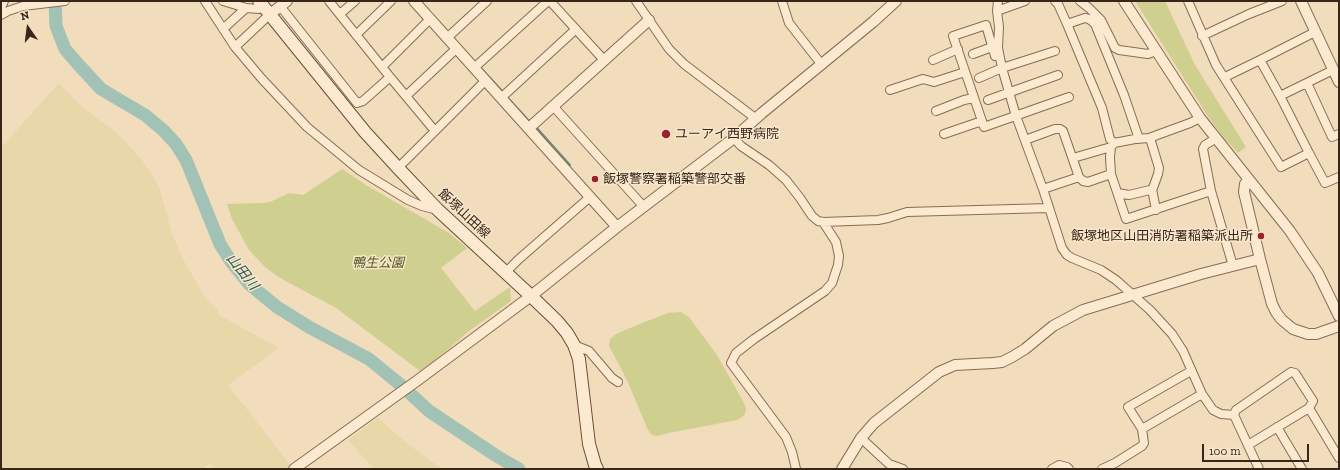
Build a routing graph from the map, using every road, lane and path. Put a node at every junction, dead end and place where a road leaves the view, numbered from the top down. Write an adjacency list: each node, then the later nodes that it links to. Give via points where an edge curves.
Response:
1 (4, 1): 23 (street)
2 (65, 1): 28 (street, via 23,6)
3 (205, 1): 32 (street)
4 (224, 1): 24 (street)
5 (329, 1): 27 (street)
6 (355, 1): 27 (street)
7 (391, 1): 35 (street)
8 (487, 1): 37 (street)
9 (549, 1): 33 (street); 50 (street)
10 (636, 1): 30 (street)
11 (782, 1): 48 (street, via 789,23)
12 (896, 1): 48 (street)
13 (998, 1): 26 (street)
14 (1025, 1): 26 (street)
15 (1055, 1): 31 (street)
16 (1080, 1): 43 (street, via 1100,20 1115,48 1148,54)
17 (1124, 1): 43 (street)
18 (1188, 1): 36 (street)
19 (1282, 1): 36 (street)
20 (1301, 1): 34 (street)
21 (417, 2): 29 (street)
22 (283, 4): 25 (street); 55 (street, via 357,103 363,101)
23 (1, 8)
24 (246, 8): 25 (street); 32 (street)
25 (264, 8): 38 (street); 87 (main road, 飯塚山田線, via 365,132)
26 (997, 11): 51 (street, via 998,48)
27 (340, 14): 35 (street)
28 (1, 15)
29 (430, 19): 37 (street); 49 (street)
30 (649, 20): 45 (street); 72 (street, via 669,49 684,64)
31 (1067, 24): 81 (street, via 1085,18 1095,24); 84 (street, via 1102,108)
32 (223, 29): 38 (street)
33 (576, 29): 45 (street); 66 (street)
34 (1315, 32): 47 (street); 52 (street)
35 (356, 35): 49 (street)
36 (1202, 36): 56 (street)
37 (447, 38): 40 (street)
38 (235, 47): 99 (street, via 306,127 333,150 359,170 408,200)
39 (992, 47): 41 (street, via 986,25 953,36); 44 (street); 51 (street)
40 (457, 48): 50 (street); 63 (street)
41 (958, 49): 46 (street); 53 (street)
42 (1055, 50): 51 (street)
43 (1156, 51): 73 (street)
44 (973, 54)
45 (604, 60): 69 (street)
46 (933, 60)
47 (1260, 60): 56 (street); 64 (street)
48 (822, 64): 72 (street)
49 (382, 67): 55 (street)
50 (474, 68): 58 (street)
51 (1002, 68): 57 (street); 62 (street)
52 (1333, 70): 59 (street); 60 (street)
53 (965, 72): 61 (street, via 934,82 923,79); 67 (street)
54 (1058, 75): 62 (street)
55 (390, 77): 63 (street)
56 (1225, 77): 85 (street, via 1281,166)
57 (979, 78)
58 (486, 81): 66 (street); 76 (street)
59 (1339, 82)
60 (1307, 83): 64 (street); 78 (street, via 1332,137)
61 (890, 90)
62 (1009, 92): 68 (street); 71 (street)
63 (406, 96): 76 (street)
64 (1280, 96): 85 (street)
65 (1069, 97): 71 (street)
66 (501, 98): 75 (street)
67 (974, 98): 70 (street); 74 (street)
68 (988, 100)
69 (552, 106): 75 (street); 97 (street)
70 (936, 111)
71 (1016, 116): 74 (street, via 984,127); 83 (street)
72 (756, 118): 79 (street)
73 (1200, 118): 80 (street); 82 (street)
74 (982, 121): 77 (street)
75 (528, 128): 96 (street)
76 (435, 131): 87 (street)
77 (944, 134)
78 (1339, 134)
79 (734, 138): 97 (street); 101 (street, via 786,180 812,216)
80 (1150, 138): 81 (street); 93 (street, via 1158,168 1156,183)
81 (1140, 139): 84 (street)
82 (1215, 139): 91 (street); 94 (street, via 1203,149)
83 (1025, 140): 86 (street, via 1060,129); 92 (street)
84 (1112, 145): 86 (street); 88 (street)
85 (1309, 153): 89 (street, via 1325,183)
86 (1073, 158): 90 (street)
87 (398, 168): 99 (main road, 飯塚山田線)
88 (1111, 174): 90 (street, via 1088,182); 95 (street)
89 (1339, 176)
90 (1079, 177): 92 (street)
91 (1248, 180): 103 (street, via 1244,192); 108 (street, via 1290,231 1318,273)
92 (1043, 189): 98 (street)
93 (1152, 189): 95 (street, via 1129,195); 100 (street)
94 (1210, 191): 100 (street); 104 (street)
95 (1118, 193): 100 (street, via 1126,219)
96 (590, 196): 102 (street); 105 (street)
97 (644, 207): 102 (street)
98 (1049, 208): 101 (street, via 907,212 878,220); 106 (street, via 1062,248 1067,255 1101,270)
99 (438, 210): 105 (main road, 飯塚山田線)
100 (1156, 210)
101 (823, 222): 124 (street, via 836,242 839,256 832,283 825,291 754,339 736,354 731,363 786,437)
102 (617, 227): 107 (street)
103 (1260, 259): 104 (street); 109 (street, via 1272,304 1286,324 1308,334)
104 (1232, 266): 106 (street)
105 (506, 272): 107 (main road, 飯塚山田線)
106 (1133, 295): 111 (street, via 1172,334 1183,351); 118 (street, via 1068,317 1002,362 955,365 939,372 874,423)
107 (532, 296): 110 (main road, 飯塚山田線, via 557,321); 122 (street)
108 (1339, 316)
109 (1339, 326)
110 (574, 345): 112 (street, via 589,351); 123 (main road, 飯塚山田線, via 579,359 589,444)
111 (1191, 371): 113 (street); 117 (street, via 1128,407)
112 (618, 382)
113 (1202, 394): 115 (street, via 1213,410 1221,414); 117 (street)
114 (1309, 408): 115 (street, via 1313,401 1295,373 1291,372 1236,410); 116 (street); 120 (street)
115 (1234, 415): 119 (street)
116 (1277, 427): 119 (street); 131 (street)
117 (1142, 429): 121 (street, via 1142,446)
118 (861, 438): 125 (street); 126 (street, via 889,464)
119 (1248, 444): 130 (street)
120 (1339, 458)
121 (1117, 466): 129 (street)
122 (294, 469)
123 (597, 469)
124 (796, 469)
125 (842, 469)
126 (903, 469)
127 (1052, 469): 128 (street, via 1059,465)
128 (1069, 469)
129 (1102, 469)
130 (1259, 469)
131 (1302, 469)

